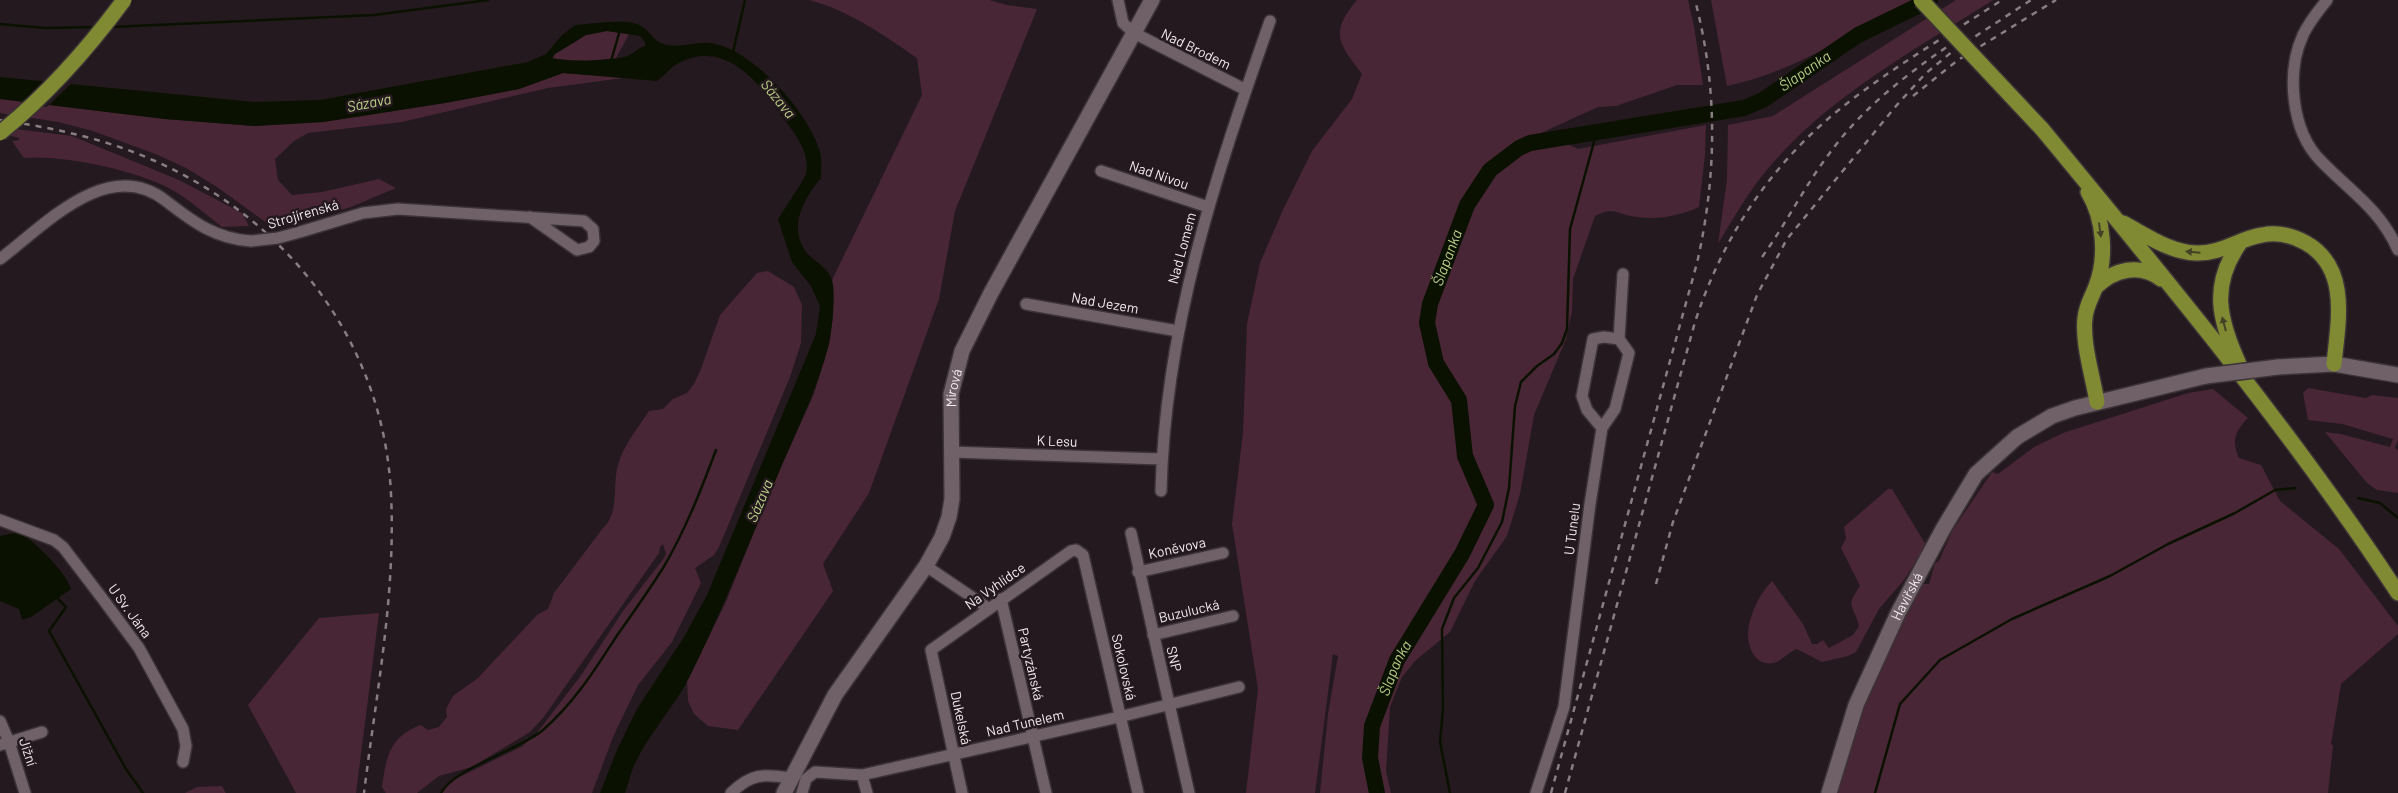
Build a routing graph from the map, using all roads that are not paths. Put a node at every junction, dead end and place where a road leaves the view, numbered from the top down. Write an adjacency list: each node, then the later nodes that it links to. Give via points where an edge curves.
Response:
1 (124, 0): 10 (main road, bridge, via 63,77)
2 (1118, 0): 7 (street, via 1123,23)
3 (1152, 0): 7 (street, Mírová)
4 (1921, 0): 9 (main road, bridge)
5 (2327, 0): 16 (street, via 2312,18 2296,59 2294,90 2299,120 2320,160 2375,211)
6 (1270, 21): 8 (street, Nad Lomem)
7 (1134, 33): 8 (street, Nad Brodem); 29 (street, Mírová, via 966,341 951,394)
8 (1246, 90): 12 (street, Nad Lomem)
9 (2042, 129): 14 (main road); 19 (main road, one-way to 19, via 2078,175 2095,208 2102,243)
10 (0, 133)
11 (1101, 171): 12 (street, Nad Nivou)
12 (1208, 207): 22 (street, Nad Lomem, via 1190,269)
13 (530, 217): 13 (street, Strojírenská, via 584,221 593,228 595,239 588,248 577,250); 17 (street, Strojírenská, bridge, via 398,209 363,213 300,232 251,241 210,232 149,191 113,187 70,205)
14 (2117, 220): 15 (main road, one-way to 14, via 2214,252 2187,252 2161,244); 20 (main road)
15 (2240, 243): 24 (main road, via 2265,234 2282,235 2309,245 2323,258 2334,274 2339,304); 26 (main road, one-way to 15, via 2226,332 2220,303 2224,272)
16 (2398, 250)
17 (0, 260)
18 (1623, 274): 23 (street, U Tunelu)
19 (2096, 287): 20 (main road, via 2120,272 2148,271 2167,283); 27 (main road, via 2088,302 2084,326)
20 (2185, 303): 26 (main road)
21 (1026, 304): 22 (street, Nad Jezem)
22 (1178, 331): 30 (street, Nad Lomem, via 1167,397)
23 (1619, 339): 28 (street, U Tunelu, via 1629,353 1615,409); 28 (street, via 1593,339 1582,396 1587,410)
24 (2334, 364): 25 (street, Havířská); 27 (street, Havířská, bridge, via 2278,366 2206,376)
25 (2398, 375)
26 (2248, 386): 38 (main road, via 2368,547)
27 (2097, 402): 65 (street, Havířská, via 2063,412 2032,427 2003,448 1976,474 1898,613 1856,705)
28 (1602, 428): 64 (street, U Tunelu, via 1564,707)
29 (951, 452): 30 (street, K Lesu); 36 (street, Mírová, via 949,517 941,541)
30 (1162, 460): 31 (street, Nad Lomem)
31 (1161, 491)
32 (0, 520): 52 (street, U Sv. Jána, via 63,546 139,648 183,729 186,746)
33 (1130, 532): 37 (street, SNP)
34 (1078, 550): 39 (street, Na Vyhlídce, via 1071,551); 46 (street, Sokolovská, via 1083,555)
35 (1223, 553): 37 (street, Koněvova)
36 (926, 566): 40 (street); 54 (street, Mírová, via 835,695)
37 (1138, 572): 42 (street, SNP)
38 (2398, 593)
39 (1001, 599): 40 (street, Na Vyhlídce); 49 (street, Partyzánská)
40 (988, 608): 43 (street, Na Vyhlídce)
41 (1233, 616): 42 (street, Buzulucká)
42 (1153, 635): 45 (street, SNP)
43 (931, 650): 51 (street, Dukelská)
44 (1239, 687): 45 (street, Nad Tunelem)
45 (1169, 704): 46 (street, Nad Tunelem); 63 (street, SNP)
46 (1120, 717): 49 (street, Nad Tunelem); 62 (street, Sokolovská)
47 (0, 720): 50 (street, Jižní)
48 (42, 732): 50 (street)
49 (1032, 737): 51 (street, Nad Tunelem); 61 (street, Partyzánská)
50 (5, 744): 55 (street, Jižní)
51 (953, 755): 53 (street, Nad Tunelem); 60 (street, Dukelská)
52 (183, 762)
53 (862, 775): 58 (street, Nad Tunelem, via 816,772 806,779); 59 (street)
54 (790, 778): 56 (street, via 753,777); 57 (street, Mírová)
55 (25, 793)
56 (731, 793)
57 (784, 793)
58 (802, 793)
59 (866, 793)
60 (962, 793)
61 (1046, 793)
62 (1138, 793)
63 (1189, 793)
64 (1536, 793)
65 (1829, 793)

